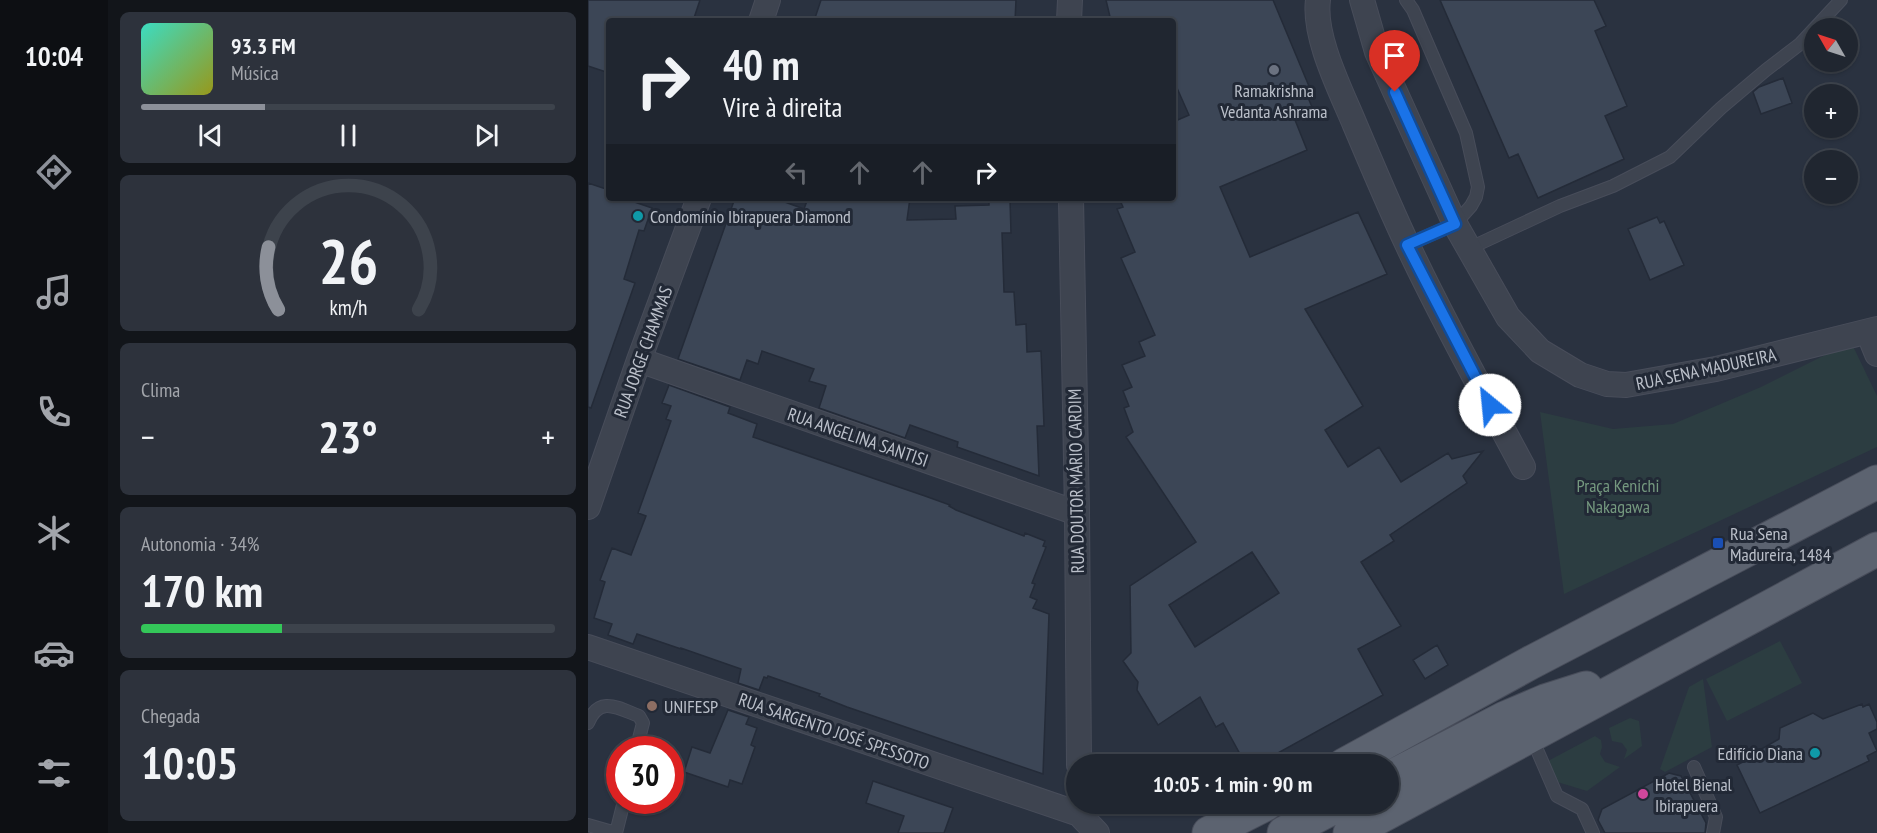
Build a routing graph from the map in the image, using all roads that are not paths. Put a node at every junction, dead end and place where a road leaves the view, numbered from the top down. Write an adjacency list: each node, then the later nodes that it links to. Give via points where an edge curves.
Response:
1 (768, 0): 7 (street)
2 (1070, 0): 8 (street)
3 (1318, 0): 12 (street, via 1320,33)
4 (1362, 0): 11 (street, RUA SENA MADUREIRA, via 1377,52)
5 (1406, 0): 11 (lane, via 1466,133 1478,187 1471,206)
6 (1841, 0): 13 (lane, via 1800,44 1670,156 1613,186)
7 (762, 18)
8 (1069, 18)
9 (698, 201): 16 (street, RUA JORGE CHAMMAS)
10 (1071, 201): 20 (street, RUA DOUTOR MÁRIO CARDIM)
11 (1455, 224): 12 (lane); 13 (street, RUA SENA MADUREIRA)
12 (1407, 245): 17 (street)
13 (1470, 248): 14 (street, RUA SENA MADUREIRA, via 1508,317 1540,351 1580,375 1607,384 1626,385 1680,376)
14 (1874, 325): 15 (street)
15 (1877, 354)
16 (639, 360): 19 (street, RUA JORGE CHAMMAS); 20 (street, RUA ANGELINA SANTISI)
17 (1524, 467)
18 (1877, 482): 28 (main road)
19 (588, 507)
20 (1077, 513): 27 (street, RUA DOUTOR MÁRIO CARDIM)
21 (1877, 549): 23 (main road)
22 (588, 647): 31 (street, RUA SARGENTO JOSÉ SPESSOTO)
23 (1634, 681): 25 (main road); 30 (main road, via 1582,689 1545,701)
24 (588, 723): 26 (lane, via 592,714 611,706 639,716 643,723)
25 (1531, 735): 41 (main road); 42 (lane, via 1557,796 1582,809)
26 (640, 736)
27 (1079, 754)
28 (1364, 754)
29 (1694, 767): 43 (lane, via 1716,817)
30 (1399, 773)
31 (1066, 805)
32 (621, 814): 37 (lane)
33 (1083, 814): 38 (street)
34 (1246, 814): 39 (main road)
35 (1321, 814): 40 (main road)
36 (588, 825): 37 (lane)
37 (616, 833)
38 (1097, 833)
39 (1209, 833)
40 (1284, 833)
41 (1350, 833)
42 (1593, 833)
43 (1713, 833)

